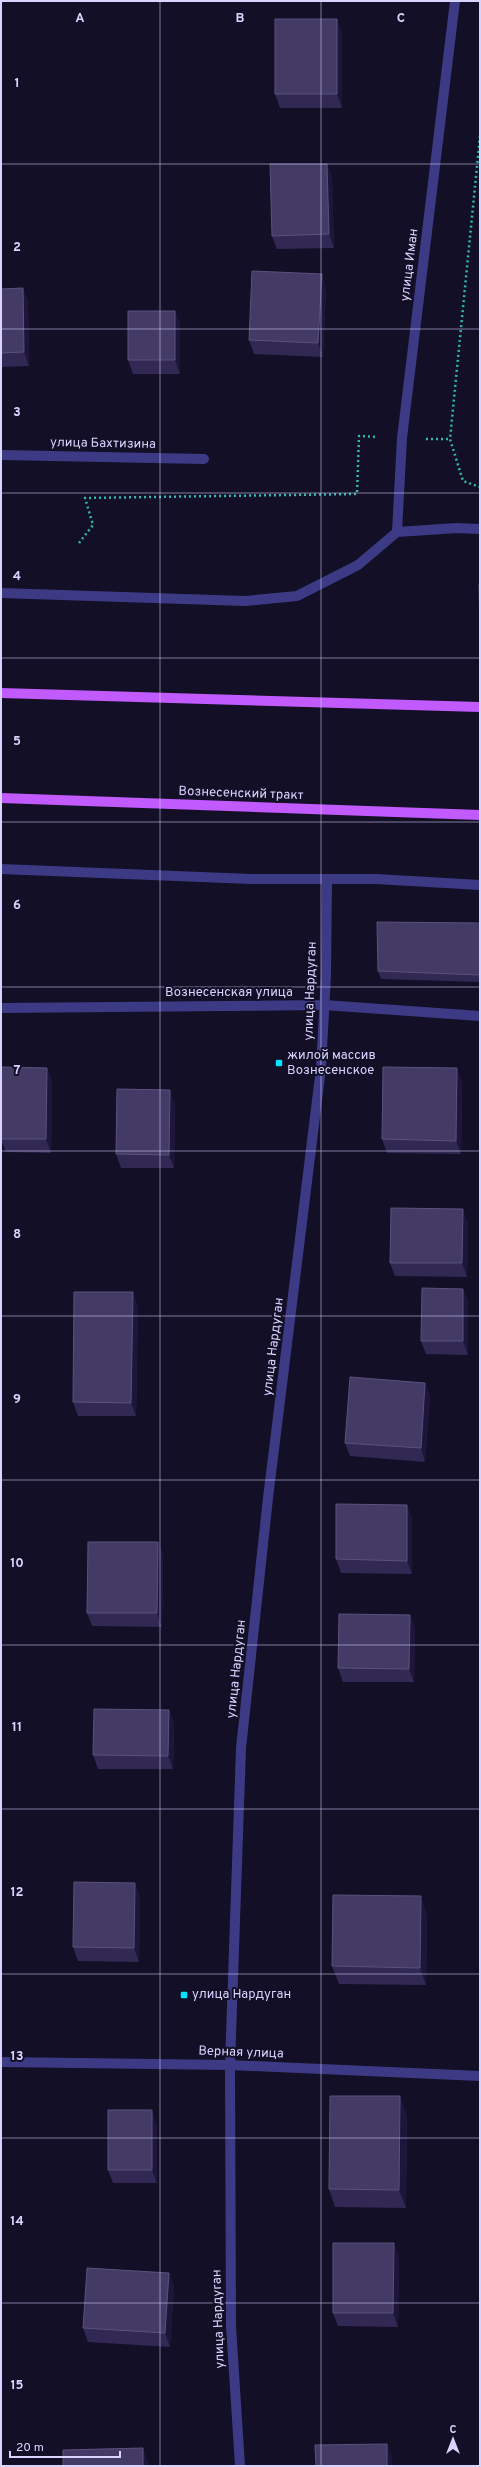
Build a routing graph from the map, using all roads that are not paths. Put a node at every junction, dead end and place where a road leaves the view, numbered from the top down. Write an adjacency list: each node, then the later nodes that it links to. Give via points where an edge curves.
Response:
1 (455, 1): 5 (street, улица Иман, via 402,438)
2 (1, 455): 3 (street, улица Бахтизина)
3 (204, 458)
4 (480, 529): 5 (street)
5 (397, 532): 6 (street, via 358,565 297,596 246,601)
6 (1, 593)
7 (1, 693): 8 (main road)
8 (480, 707)
9 (1, 798): 10 (main road, Вознесенский тракт)
10 (480, 816)
11 (1, 869): 12 (street, via 251,879)
12 (327, 879): 13 (street); 14 (street, улица Нардуган)
13 (480, 885)
14 (324, 1005): 15 (street, Вознесенская улица); 16 (street, Вознесенская улица); 18 (street, улица Нардуган, via 321,1068 268,1498 241,1748)
15 (1, 1008)
16 (480, 1016)
17 (1, 2062): 18 (street, Верная улица)
18 (230, 2065): 19 (street, Верная улица); 20 (street, улица Нардуган, via 231,2326)
19 (480, 2076)
20 (240, 2466)

